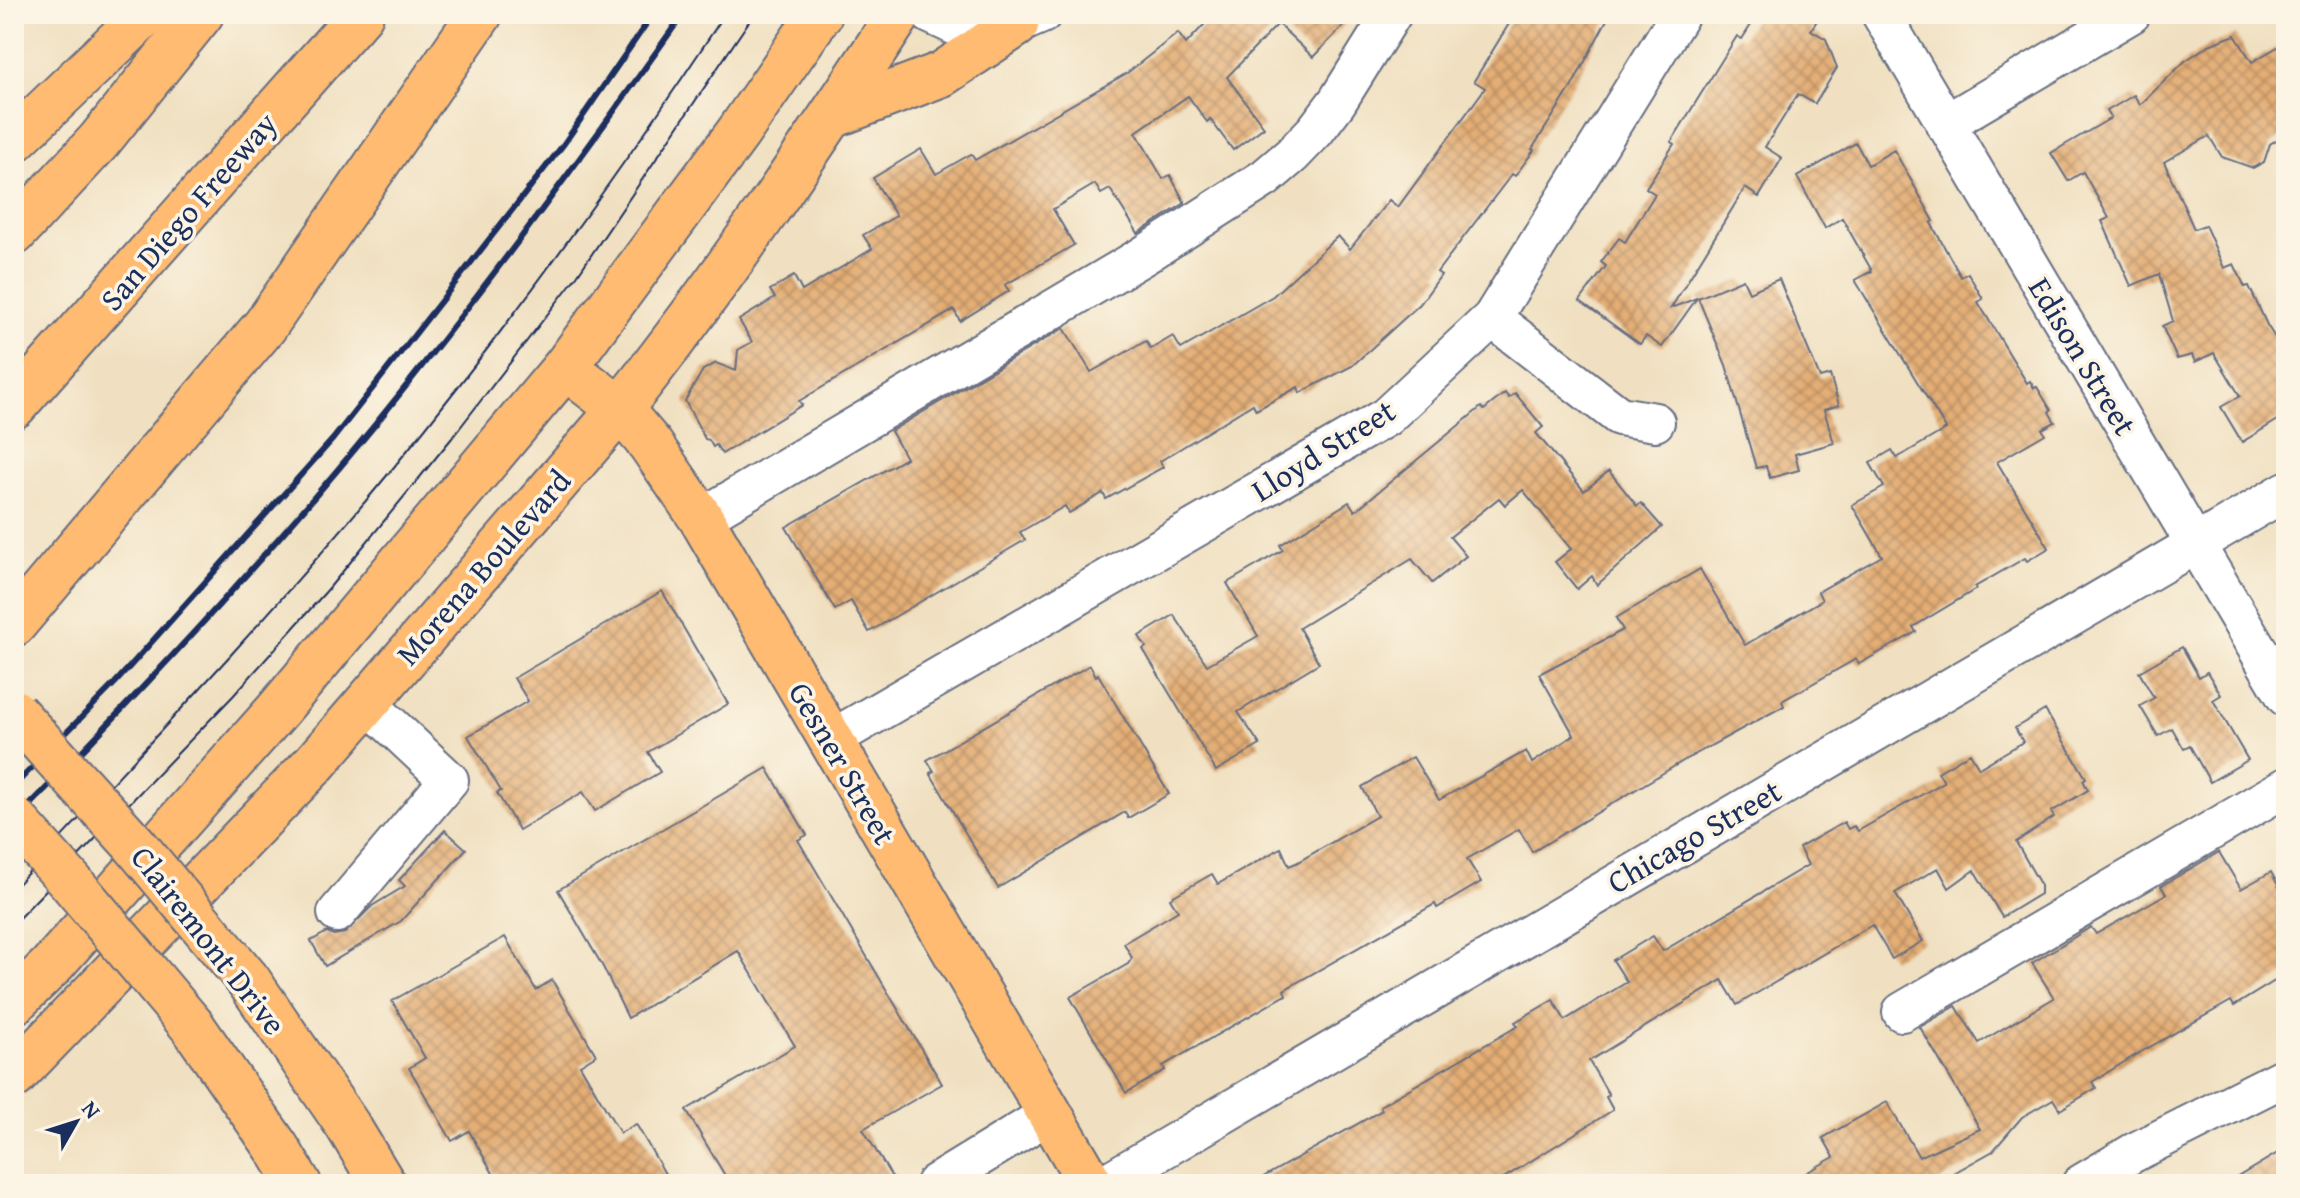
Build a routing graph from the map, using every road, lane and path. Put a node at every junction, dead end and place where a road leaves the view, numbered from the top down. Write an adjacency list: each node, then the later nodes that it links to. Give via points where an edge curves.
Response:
1 (146, 14): 15 (main road)
2 (201, 14): 16 (main road, via 99,141)
3 (361, 14): 19 (main road, San Diego Freeway)
4 (480, 14): 25 (main road, via 265,326)
5 (820, 14): 18 (main road, Morena Boulevard)
6 (899, 14): 13 (main road, Morena Boulevard)
7 (930, 14): 12 (street, via 958,27)
8 (1392, 14): 23 (street, via 1315,131 1265,178)
9 (1680, 14): 17 (street, Lloyd Street)
10 (1881, 14): 14 (street, Edison Street)
11 (2131, 14): 14 (street)
12 (1029, 19): 13 (main road, via 942,74)
13 (832, 116): 20 (main road, Morena Boulevard)
14 (1945, 124): 24 (street, Edison Street)
15 (14, 140)
16 (14, 233)
17 (1492, 318): 21 (street, via 1619,416); 29 (street, Lloyd Street, via 1386,417)
18 (565, 367): 20 (main road, Gesner Street); 33 (main road, Morena Boulevard, via 277,711)
19 (14, 406)
20 (620, 409): 23 (main road, Gesner Street); 27 (main road, Morena Boulevard)
21 (1655, 422)
22 (2286, 491): 24 (street, Chicago Street)
23 (701, 518): 29 (main road, Gesner Street)
24 (2195, 544): 26 (street, Edison Street); 42 (street, Chicago Street)
25 (14, 624)
26 (2286, 697)
27 (366, 702): 32 (street, via 449,780); 35 (main road, Morena Boulevard, via 314,764)
28 (14, 712): 39 (main road, Clairemont Drive, bridge, via 248,980)
29 (830, 740): 37 (main road, Gesner Street)
30 (2286, 787): 34 (street)
31 (14, 819): 38 (main road, Clairemont Drive, bridge, via 193,1027)
32 (337, 913)
33 (14, 1002)
34 (1902, 1012)
35 (14, 1076)
36 (2286, 1076): 43 (street)
37 (1049, 1114): 40 (street); 41 (main road, Gesner Street)
38 (299, 1184)
39 (383, 1184)
40 (935, 1184)
41 (1091, 1184)
42 (1104, 1184)
43 (2081, 1184)

